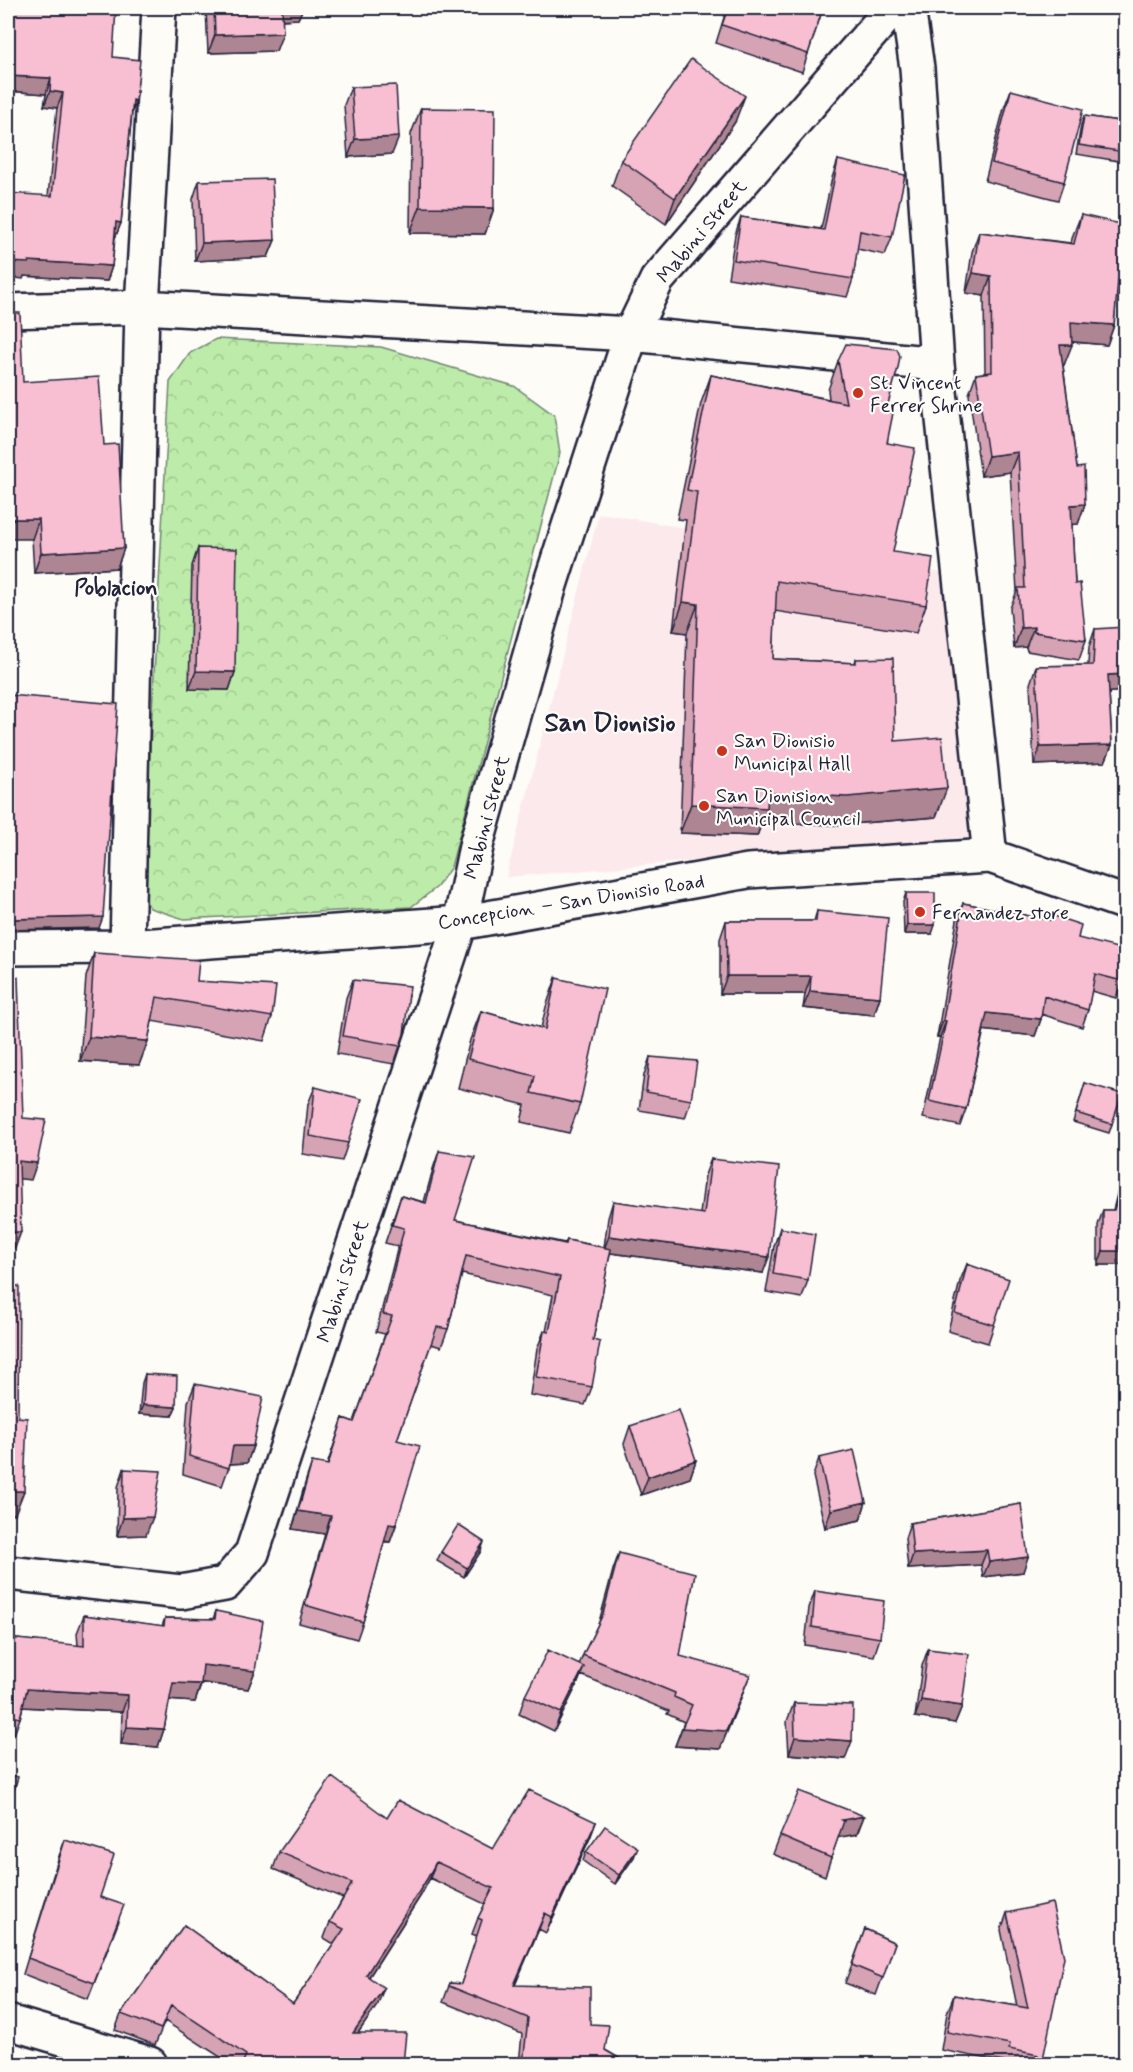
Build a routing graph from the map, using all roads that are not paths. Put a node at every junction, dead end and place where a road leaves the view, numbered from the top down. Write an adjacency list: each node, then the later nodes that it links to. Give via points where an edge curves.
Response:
1 (159, 8): 4 (street)
2 (893, 8): 6 (street, Mabini Street, via 657,280)
3 (908, 8): 7 (street, via 917,68)
4 (142, 307): 5 (street); 6 (street); 11 (street)
5 (8, 310)
6 (631, 334): 7 (street); 10 (street, Mabini Street, via 547,596 477,842)
7 (937, 364): 8 (street)
8 (990, 856): 9 (street, Concepcion – San Dionisio Road); 10 (street, Concepcion – San Dionisio Road, via 748,871)
9 (1125, 903)
10 (460, 923): 11 (street, Concepcion – San Dionisio Road); 13 (street, Mabini Street, via 252,1553 225,1584 181,1592)
11 (128, 947): 12 (street, Concepcion – San Dionisio Road)
12 (8, 948)
13 (8, 1573)
14 (8, 2022): 15 (street)
15 (150, 2064)

